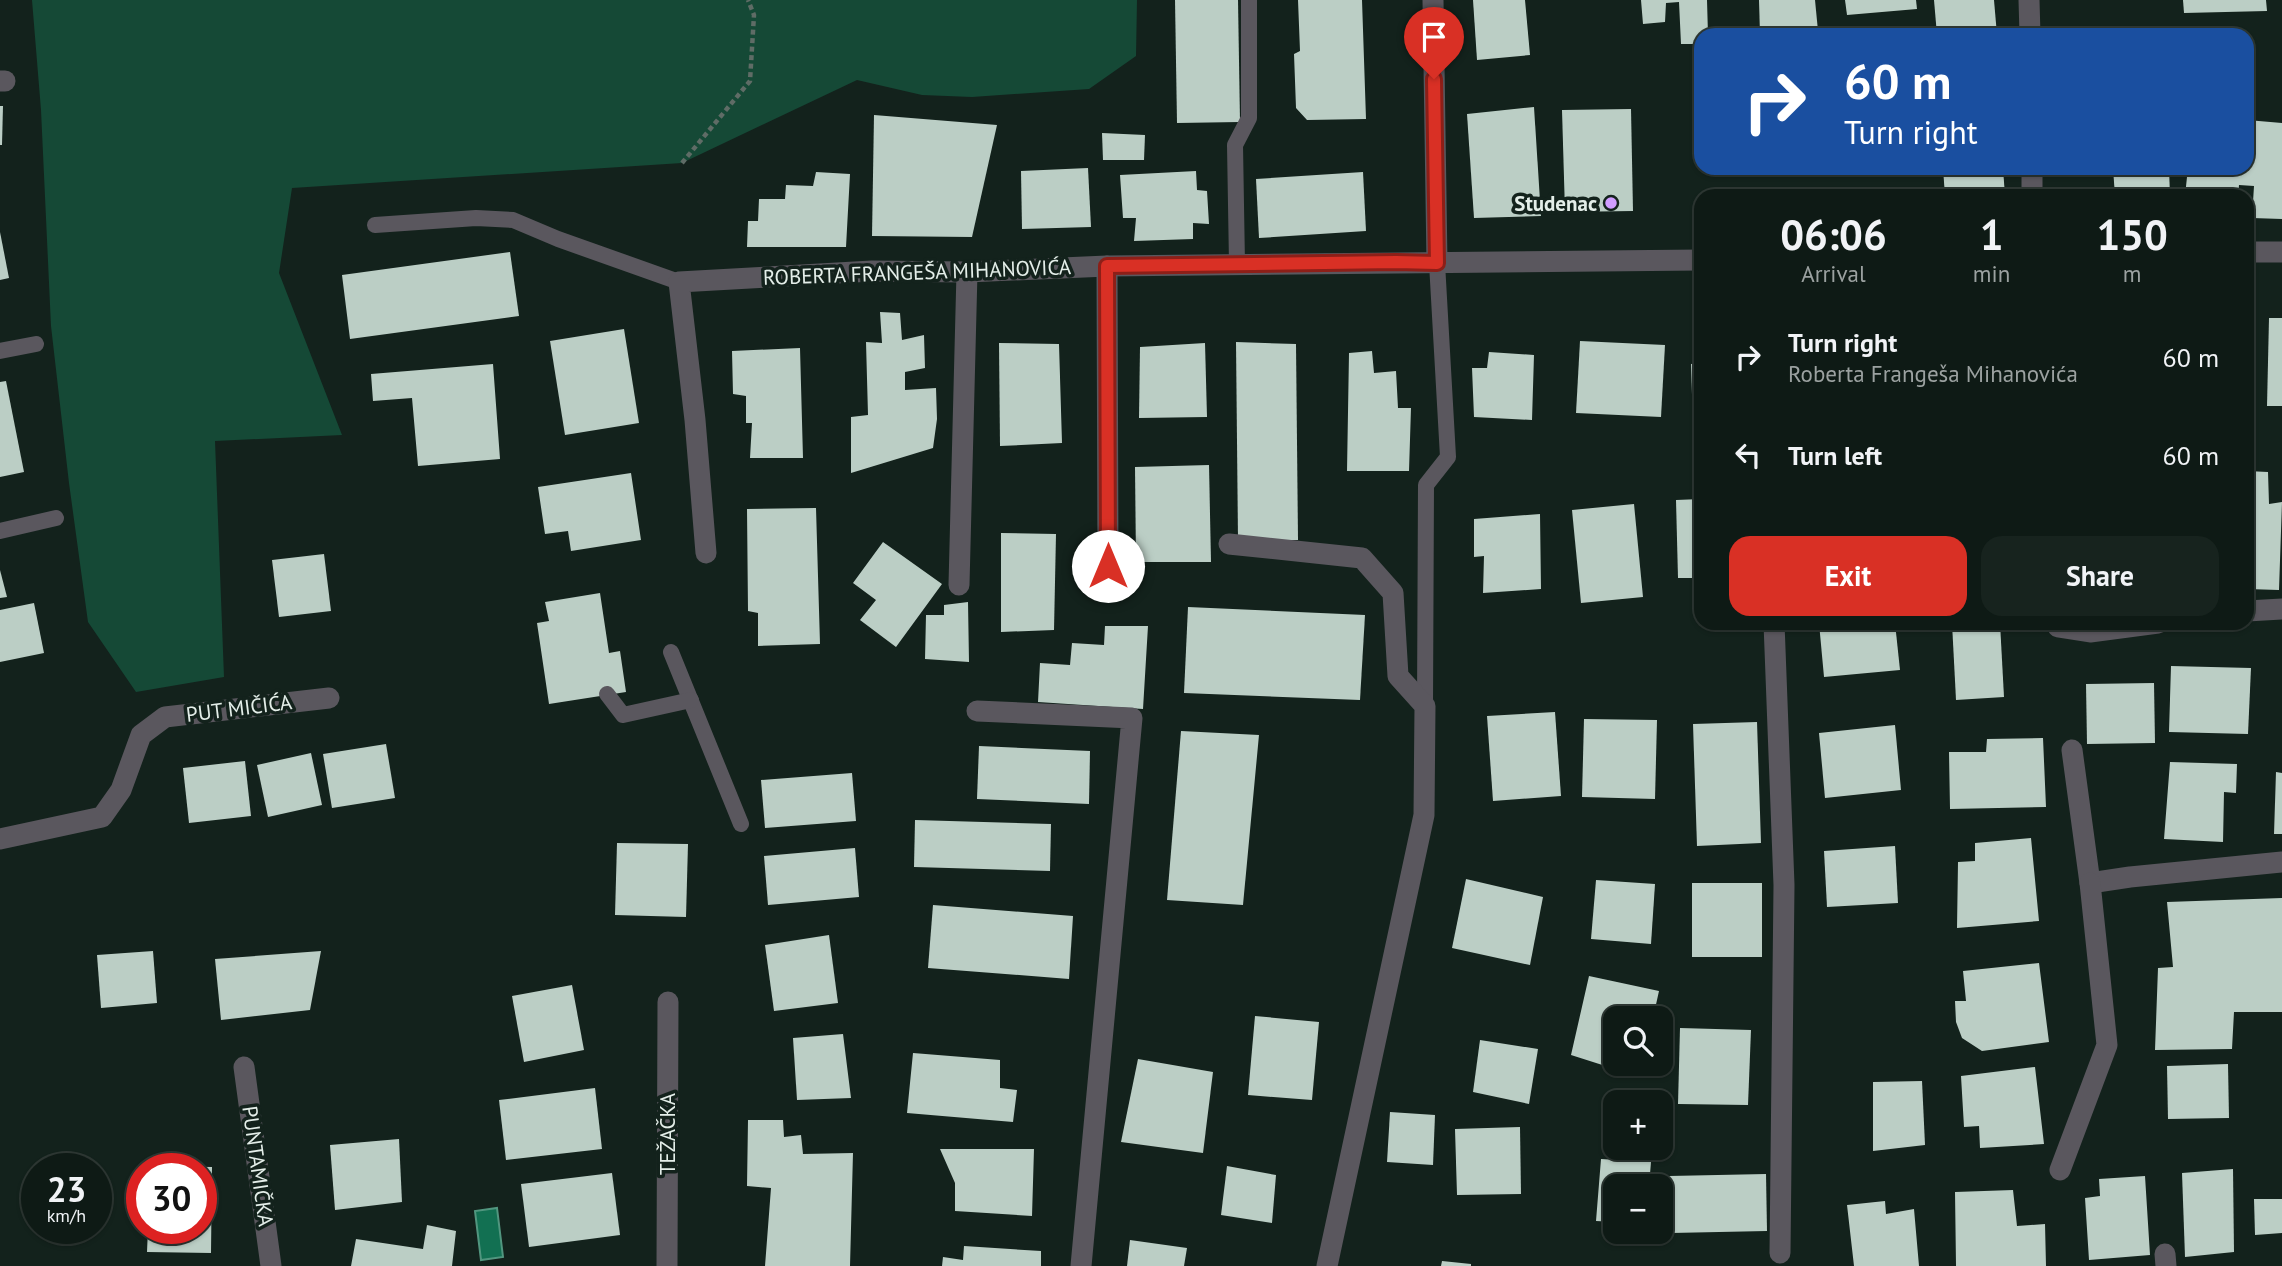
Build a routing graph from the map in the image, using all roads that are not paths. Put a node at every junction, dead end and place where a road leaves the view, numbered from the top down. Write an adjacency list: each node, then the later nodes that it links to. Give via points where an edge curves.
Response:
1 (1249, 0): 10 (lane, via 1249,118 1235,145)
2 (1433, 0): 9 (street)
3 (2029, 0): 4 (street)
4 (2030, 28)
5 (375, 225): 13 (lane, via 513,220)
6 (2254, 251): 7 (street)
7 (2282, 252)
8 (1694, 260): 9 (street, ROBERTA FRANGEŠA MIHANOVIĆA)
9 (1437, 263): 10 (street, ROBERTA FRANGEŠA MIHANOVIĆA); 33 (lane, via 1448,457 1426,485)
10 (1237, 264): 11 (street, ROBERTA FRANGEŠA MIHANOVIĆA)
11 (1107, 266): 12 (street, ROBERTA FRANGEŠA MIHANOVIĆA); 20 (street)
12 (967, 272): 13 (street, ROBERTA FRANGEŠA MIHANOVIĆA, via 872,271); 21 (street)
13 (679, 282): 19 (street)
14 (36, 344): 15 (lane)
15 (0, 351)
16 (56, 518): 17 (lane)
17 (0, 531)
18 (1228, 544): 33 (street, via 1363,558 1393,593 1398,676)
19 (706, 553)
20 (1108, 566)
21 (959, 585)
22 (2282, 609): 23 (street)
23 (2254, 611)
24 (1774, 630): 43 (street, via 1784,885)
25 (2059, 630): 28 (street)
26 (2081, 630): 27 (street)
27 (2105, 630)
28 (2062, 649)
29 (671, 652): 32 (lane)
30 (607, 694): 32 (lane, via 623,715)
31 (329, 698): 37 (street, PUT MIČIĆA, via 165,717 141,735 121,790 102,817)
32 (691, 700): 36 (lane)
33 (1425, 706): 47 (street, via 1424,816)
34 (977, 711): 46 (street, via 1132,718)
35 (2071, 750): 39 (street)
36 (741, 824)
37 (0, 839)
38 (2282, 862): 39 (street)
39 (2090, 883): 42 (street, via 2107,1045)
40 (668, 1002): 45 (street, TEŽAČKA)
41 (244, 1067): 44 (street, PUNTAMIČKA)
42 (2060, 1170)
43 (1780, 1253)
44 (271, 1266)
45 (667, 1266)
46 (1081, 1266)
47 (1327, 1266)

